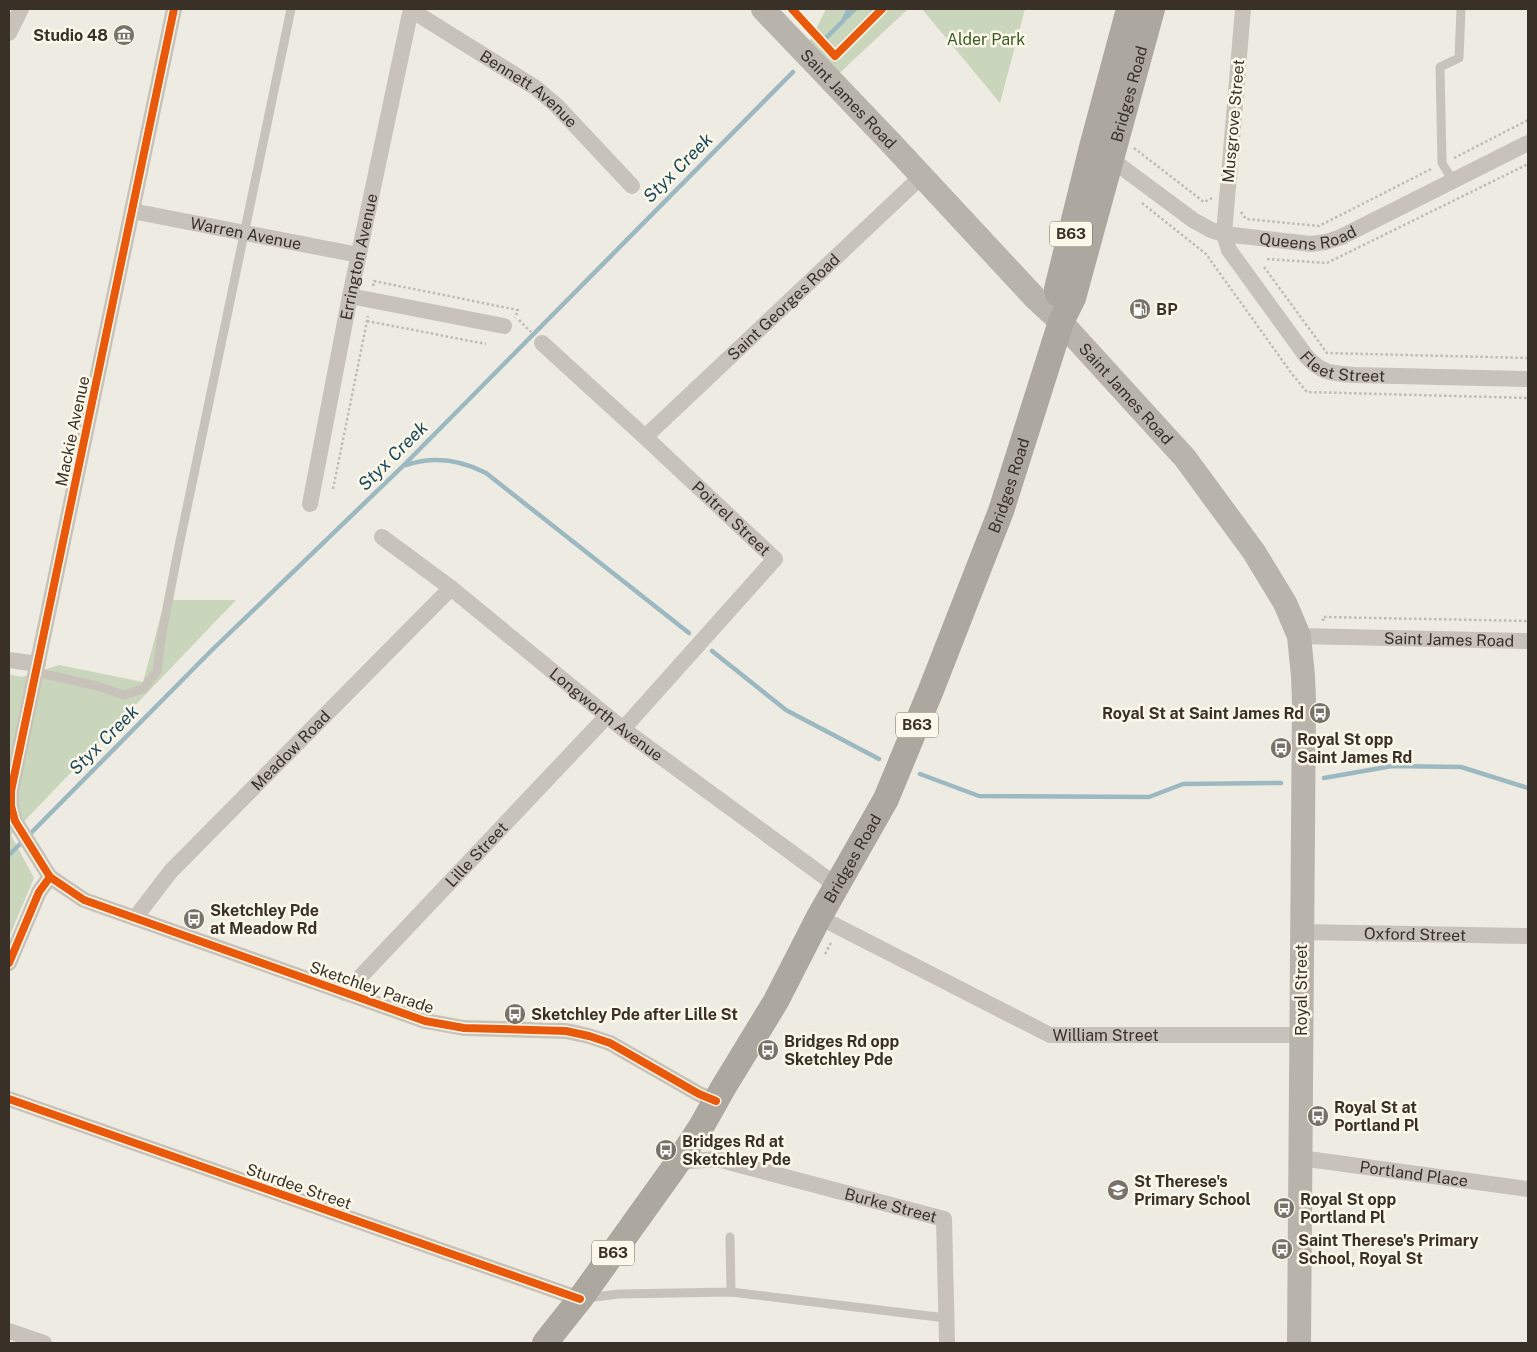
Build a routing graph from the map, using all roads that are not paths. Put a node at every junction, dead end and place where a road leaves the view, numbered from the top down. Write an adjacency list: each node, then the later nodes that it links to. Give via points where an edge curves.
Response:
1 (21, 9): 10 (street)
2 (174, 9): 16 (street, Mackie Avenue)
3 (291, 9): 17 (lane)
4 (763, 9): 13 (main road, Saint James Road)
5 (1129, 9): 12 (main road, Bridges Road / B63)
6 (1152, 9): 12 (main road, Bridges Road / B63)
7 (1243, 9): 18 (street, Musgrove Street)
8 (1461, 9): 14 (lane, via 1459,58 1440,67 1442,163)
9 (411, 10): 15 (street, Bennett Avenue, via 536,88); 19 (street, Errington Avenue)
10 (9, 33)
11 (1528, 143): 14 (street, Queens Road)
12 (1112, 151): 18 (street, Queens Road, via 1194,220); 22 (main road, Bridges Road / B63, via 1057,289)
13 (922, 176): 22 (main road, Saint James Road); 25 (street, Saint Georges Road)
14 (1453, 181): 18 (street, Queens Road, via 1326,242 1311,244)
15 (632, 186)
16 (132, 211): 17 (street, Warren Avenue); 32 (street, Mackie Avenue)
17 (245, 233): 19 (street, Warren Avenue); 32 (lane, via 179,546 157,671 143,689 124,695)
18 (1224, 234): 24 (street, Fleet Street, via 1229,250 1306,356 1330,373)
19 (360, 255): 20 (street, Errington Avenue)
20 (350, 296): 21 (street); 26 (street, Errington Avenue)
21 (510, 322)
22 (1061, 322): 29 (main road, Saint James Road, via 1201,478 1273,581); 37 (main road, Bridges Road / B63, via 1001,510 931,690 886,799)
23 (542, 343): 25 (street, Poitrel Street)
24 (1528, 379)
25 (645, 437): 34 (street, Poitrel Street, via 775,559)
26 (310, 504)
27 (382, 537): 28 (street, Longworth Avenue)
28 (451, 588): 33 (street, Longworth Avenue); 39 (street, Meadow Road, via 171,871)
29 (1298, 636): 30 (street, Saint James Road); 40 (main road, Royal Street, via 1304,701)
30 (1528, 641)
31 (9, 660): 32 (street)
32 (37, 668): 35 (street, Mackie Avenue, via 10,798 15,821)
33 (607, 716): 34 (street, Longworth Avenue); 43 (street, Lille Street)
34 (623, 729): 37 (street, Longworth Avenue)
35 (35, 854): 36 (street, Sketchley Parade)
36 (50, 877): 39 (street, Sketchley Parade, via 84,900); 42 (street, via 39,892)
37 (837, 886): 38 (main road, Bridges Road / B63)
38 (820, 917): 44 (street, William Street, via 1050,1036); 46 (main road, Bridges Road / B63, via 776,1001)
39 (135, 918): 43 (street, Sketchley Parade)
40 (1301, 932): 41 (street, Oxford Street); 44 (main road, Royal Street)
41 (1528, 936)
42 (9, 963)
43 (345, 993): 46 (street, Sketchley Parade, via 445,1026 566,1031 589,1036 610,1043)
44 (1300, 1035): 48 (main road, Royal Street)
45 (9, 1099): 54 (street, Sturdee Street)
46 (716, 1101): 47 (main road, Bridges Road / B63)
47 (698, 1132): 49 (street); 50 (main road, Bridges Road / B63)
48 (1300, 1158): 51 (street, Portland Place); 60 (main road, Royal Street)
49 (717, 1159): 50 (street, Burke Street); 55 (street, Burke Street, via 944,1219)
50 (678, 1162): 54 (main road, Bridges Road / B63)
51 (1528, 1189)
52 (730, 1237): 53 (lane)
53 (731, 1292): 54 (lane, via 619,1294); 55 (lane)
54 (580, 1299): 58 (main road, Bridges Road / B63)
55 (946, 1318): 59 (street, Burke Street)
56 (9, 1331): 57 (street)
57 (44, 1343)
58 (545, 1343)
59 (947, 1343)
60 (1299, 1343)

